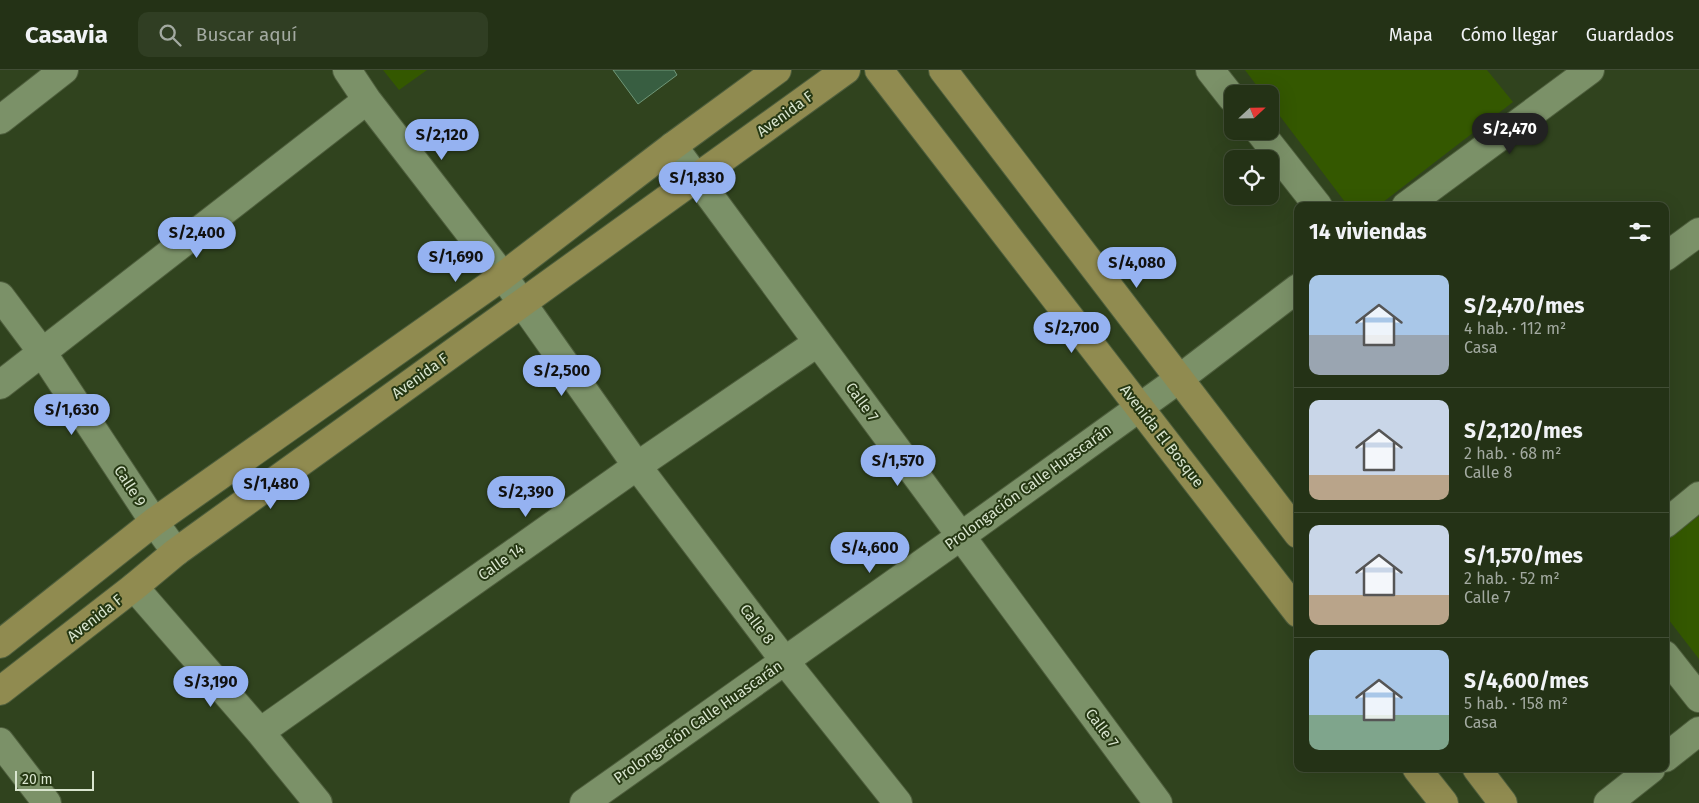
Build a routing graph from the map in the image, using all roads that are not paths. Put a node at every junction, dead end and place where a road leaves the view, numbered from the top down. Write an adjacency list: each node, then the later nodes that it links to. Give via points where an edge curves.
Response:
1 (64, 70): 11 (street)
2 (347, 70): 10 (street)
3 (777, 70): 13 (street)
4 (846, 70): 14 (street, Avenida F)
5 (880, 70): 27 (street, Avenida El Bosque)
6 (943, 70): 25 (street)
7 (1210, 70): 9 (street)
8 (1585, 71): 16 (street)
9 (1224, 88)
10 (367, 100): 19 (street); 24 (street)
11 (0, 120)
12 (1266, 140): 15 (street)
13 (673, 146): 14 (street, Calle 7); 19 (street)
14 (696, 178): 22 (street, Avenida F); 23 (street, Calle 7)
15 (1315, 202)
16 (1411, 202)
17 (1696, 241): 18 (street)
18 (1669, 255)
19 (503, 276): 22 (street); 31 (street)
20 (1294, 291): 25 (street, Prolongación Calle Huascarán)
21 (0, 296): 24 (street, Calle 9)
22 (522, 303): 28 (street, Calle 8); 34 (street, Avenida F)
23 (817, 343): 28 (street, Calle 14); 33 (street, Calle 7)
24 (42, 352): 26 (street); 31 (street, Calle 9)
25 (1179, 379): 27 (street, Prolongación Calle Huascarán); 32 (street)
26 (0, 384)
27 (1140, 408): 33 (street, Prolongación Calle Huascarán); 36 (street, Avenida El Bosque)
28 (637, 466): 38 (street, Calle 8); 43 (street, Calle 14)
29 (1699, 496): 30 (street)
30 (1669, 521)
31 (154, 522): 34 (street, Calle 9); 37 (street)
32 (1294, 529)
33 (961, 536): 38 (street, Prolongación Calle Huascarán); 53 (street, Calle 7)
34 (176, 552): 35 (street, Avenida F)
35 (134, 587): 40 (street, Avenida F); 43 (street)
36 (1294, 608)
37 (0, 644)
38 (784, 660): 51 (street, Prolongación Calle Huascarán); 52 (street, Calle 8)
39 (1669, 660): 41 (street)
40 (0, 691)
41 (1699, 698)
42 (1699, 731): 45 (street)
43 (260, 732): 50 (street)
44 (0, 742): 49 (street)
45 (1669, 755)
46 (1419, 772): 54 (street)
47 (1479, 772): 55 (street)
48 (1647, 772): 56 (street)
49 (46, 803)
50 (318, 803)
51 (584, 803)
52 (898, 803)
53 (1158, 803)
54 (1444, 803)
55 (1504, 803)
56 (1608, 803)

